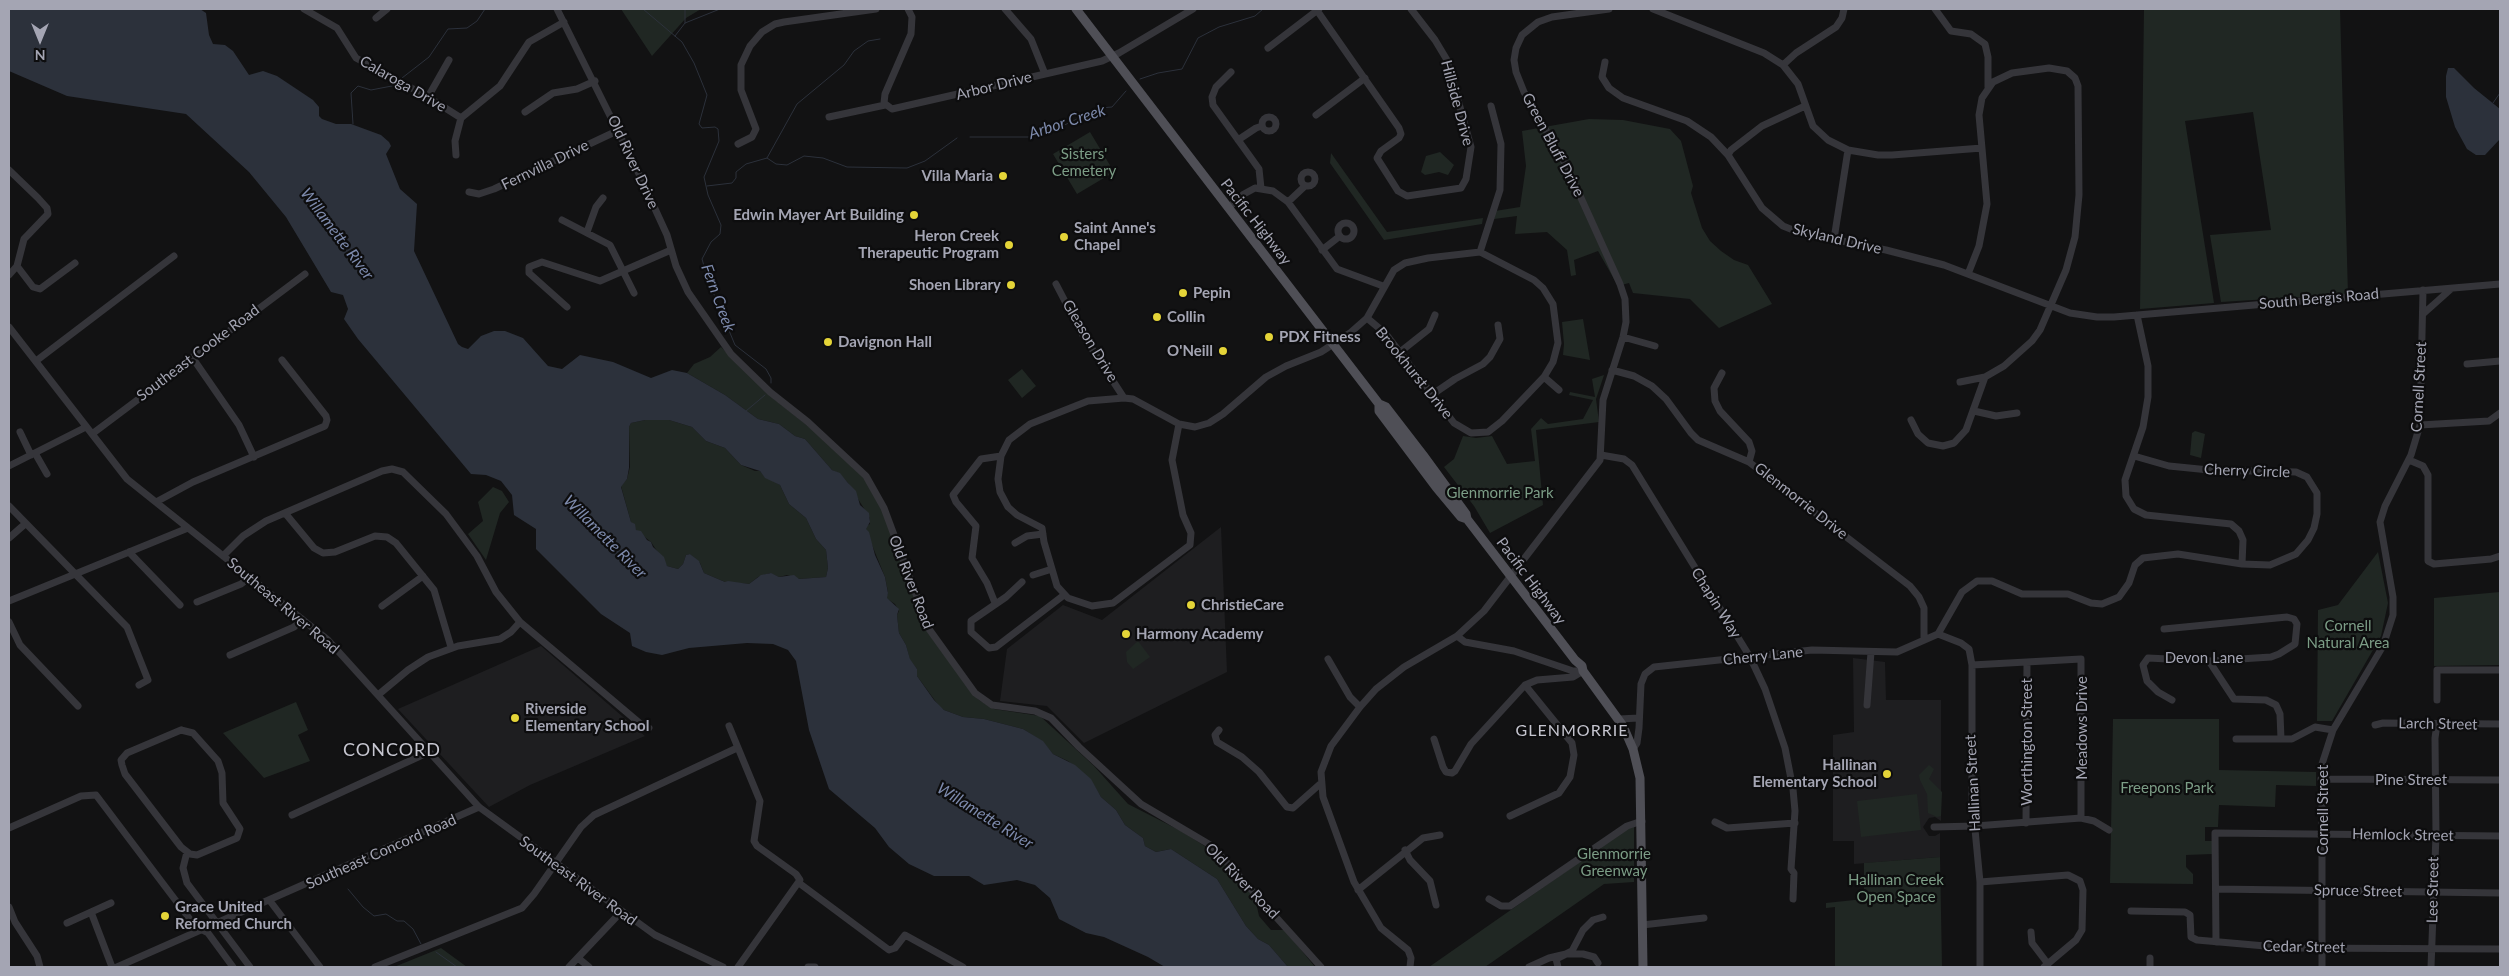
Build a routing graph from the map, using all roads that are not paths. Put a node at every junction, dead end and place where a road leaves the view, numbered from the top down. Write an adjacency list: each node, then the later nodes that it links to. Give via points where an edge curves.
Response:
1 (304, 9): 27 (street, Calaroga Drive, via 337,28 356,58)
2 (387, 9): 15 (street)
3 (557, 9): 16 (street, Old River Drive)
4 (876, 9): 38 (street, via 774,24 762,32 750,46 741,65 741,90 756,129 752,137)
5 (908, 9): 28 (street, via 912,17 911,34 885,94)
6 (1005, 9): 23 (street, via 1031,39)
7 (1076, 9): 18 (main road, Pacific Highway)
8 (1193, 9): 18 (street, Arbor Drive)
9 (1317, 9): 17 (street); 24 (street)
10 (1412, 9): 24 (street, Hillside Drive, via 1439,46 1450,68 1470,144 1465,184 1456,189 1411,196 1400,193 1377,158 1401,134)
11 (1609, 9): 79 (street, Green Bluff Drive, via 1552,17 1534,24 1518,42 1514,64 1524,92 1567,167 1620,284 1626,303)
12 (1653, 9): 21 (street, via 1764,54)
13 (1844, 9): 21 (street, via 1836,28)
14 (1935, 9): 26 (street, via 1951,31 1972,34 1985,44)
15 (376, 18)
16 (564, 22): 25 (street, Old River Drive); 34 (street, via 529,42 500,86)
17 (1268, 48)
18 (1113, 57): 23 (street, Arbor Drive); 49 (main road, Pacific Highway)
19 (449, 60): 27 (street)
20 (1606, 62): 42 (street, Skyland Drive, via 1602,77 1614,92 1696,126)
21 (1783, 65): 30 (street, via 1798,84)
22 (1231, 72): 37 (street, via 1216,87 1212,101 1214,109)
23 (1045, 74): 28 (street, Arbor Drive, via 900,108 892,109)
24 (1365, 78): 32 (street)
25 (594, 81): 31 (street, via 577,89 553,93); 36 (street, Old River Drive)
26 (1988, 87): 39 (street, via 1980,105); 71 (street, via 1998,78 2012,73 2049,68 2071,74 2078,86 2078,218 2068,265)
27 (428, 97): 34 (street, Calaroga Drive)
28 (886, 105): 33 (street, Arbor Drive)
29 (1491, 106): 56 (street, via 1501,144 1500,190)
30 (1805, 106): 40 (street, via 1815,129); 42 (street, via 1762,126)
31 (525, 112)
32 (1316, 114)
33 (829, 117)
34 (461, 118): 41 (street, via 455,141)
35 (1262, 126): 37 (street)
36 (618, 130): 46 (street, Fernvilla Drive, via 494,189 479,194); 54 (street, Old River Drive, via 665,230)
37 (1238, 140): 45 (street, via 1259,169)
38 (738, 144)
39 (1982, 148): 40 (street, via 1892,156); 62 (street, via 1987,184 1986,212)
40 (1848, 150): 53 (street)
41 (456, 155)
42 (1728, 155): 53 (street, Skyland Drive, via 1755,198 1776,221 1798,232)
43 (9, 170): 59 (street, via 47,208 48,214 24,239)
44 (1304, 186): 48 (street)
45 (1261, 188): 48 (street, via 1273,191); 49 (street, via 1244,194)
46 (470, 192)
47 (603, 198): 51 (street)
48 (1288, 202): 55 (street)
49 (1228, 208): 80 (main road, Pacific Highway)
50 (562, 220): 51 (street)
51 (586, 232): 60 (street, via 610,245)
52 (1340, 236): 55 (street)
53 (1834, 239): 62 (street, Skyland Drive, via 1925,260)
54 (671, 250): 60 (street); 75 (street, Old River Drive, via 681,279)
55 (1322, 250): 66 (street, via 1340,271)
56 (1480, 252): 66 (street, Brookhurst Drive, via 1405,263 1394,270); 90 (street, Brookhurst Drive, via 1534,280 1553,304 1558,343 1554,362)
57 (174, 256): 85 (street)
58 (75, 263): 59 (street, via 40,289 33,287)
59 (18, 266): 63 (street)
60 (624, 270): 69 (street); 70 (street, via 600,281 542,262 533,264 528,269 529,273)
61 (304, 274): 83 (street, Southeast Cooke Road)
62 (1968, 274): 71 (street, Skyland Drive)
63 (9, 275)
64 (1056, 284): 95 (street, Gleason Drive, via 1080,332)
65 (2500, 284): 67 (street, South Bergis Road)
66 (1383, 286): 76 (street, Brookhurst Drive)
67 (2453, 288): 68 (street, South Bergis Road); 73 (street)
68 (2423, 290): 72 (street, South Bergis Road); 73 (street, Cornell Street)
69 (634, 293)
70 (567, 307)
71 (2050, 307): 72 (street, Skyland Drive, via 2092,317); 91 (street, via 2032,341 2004,366)
72 (2138, 314): 108 (street, via 2148,366 2148,392 2143,427)
73 (2423, 314): 101 (street, Cornell Street)
74 (1435, 315): 82 (street, via 1429,329)
75 (705, 317): 249 (street, Old River Road, via 736,358 770,392 866,476 884,508 928,629 980,698 992,705 1035,711 1051,718 1141,804 1212,846)
76 (1367, 318): 80 (street, Brookhurst Drive); 82 (street, Brookhurst Drive)
77 (1498, 325): 94 (street, via 1500,339 1490,357)
78 (9, 326): 85 (street, Southeast River Road)
79 (1623, 337): 81 (street); 88 (street, Green Bluff Drive)
80 (1333, 345): 100 (street, Brookhurst Drive, via 1266,377 1209,423 1194,427); 131 (main road, Pacific Highway, via 1424,455)
81 (1655, 346)
82 (1400, 352): 94 (street, Brookhurst Drive)
83 (192, 357): 104 (street, Southeast Cooke Road); 109 (street, via 239,425)
84 (282, 360): 109 (street, via 326,416 327,424)
85 (36, 361): 102 (street, Southeast River Road)
86 (2500, 361): 87 (street)
87 (2467, 364)
88 (1612, 370): 106 (street, via 1602,403); 111 (street, Glenmorrie Drive, via 1643,380 1659,391 1698,440)
89 (1722, 373): 111 (street, via 1714,388 1715,402 1752,446)
90 (1544, 377): 93 (street); 94 (street, Brookhurst Drive, via 1502,421 1484,433 1468,432 1457,426)
91 (1985, 377): 92 (street); 96 (street)
92 (1960, 382)
93 (1559, 390)
94 (1434, 394)
95 (1124, 398): 100 (street, via 1133,399); 107 (street, via 1088,401 1030,424 1009,440)
96 (1974, 412): 97 (street, via 1996,416); 99 (street, via 1959,440 1943,446 1924,440)
97 (2017, 413)
98 (2500, 413): 101 (street, via 2488,421)
99 (1911, 420)
100 (1179, 424): 133 (street, via 1172,460 1190,545 1106,606 1085,605)
101 (2420, 425): 110 (street, Cornell Street)
102 (86, 427): 104 (street, Southeast River Road); 105 (street)
103 (20, 432): 105 (street)
104 (92, 434): 114 (street, Southeast River Road, via 120,470)
105 (33, 454): 112 (street); 113 (street)
106 (1601, 454): 131 (street, via 1594,469); 149 (street, Chapin Way, via 1624,459 1632,465)
107 (1002, 456): 119 (street, via 998,478 1000,492 1008,507 1016,515 1042,528); 136 (street, via 981,459 953,495 976,526 972,558)
108 (2134, 456): 125 (street, via 2124,490 2134,509 2146,515 2171,519 2232,524 2243,540); 125 (street, Cherry Circle, via 2169,466 2296,472 2307,477 2316,493 2317,514 2314,528 2303,547 2278,563)
109 (254, 457): 114 (street, via 188,484)
110 (2409, 460): 124 (street, via 2423,466 2428,474 2428,561 2434,564); 172 (street, Cornell Street, via 2380,522 2393,601 2390,625 2383,646)
111 (1750, 462): 145 (street, Glenmorrie Drive, via 1910,586 1924,608)
112 (9, 466)
113 (47, 474)
114 (156, 502): 118 (street, Southeast River Road)
115 (9, 506): 117 (street)
116 (285, 513): 123 (street, via 250,530); 129 (street, via 319,552 335,552 369,537 387,537 396,543); 141 (street, via 382,471 403,472 446,514 477,556 496,592)
117 (25, 524): 120 (street); 127 (street)
118 (188, 528): 122 (street); 123 (street, Southeast River Road)
119 (1042, 534): 121 (street, via 1027,536); 126 (street)
120 (9, 538)
121 (1014, 543)
122 (129, 552): 127 (street); 137 (street)
123 (223, 556): 130 (street, Southeast River Road)
124 (2500, 556)
125 (2242, 564): 143 (street, Cherry Circle, via 2190,555 2149,557 2135,565 2129,583 2118,597 2098,604 2068,594 2022,594 1992,581 1977,581 1962,592)
126 (1052, 569): 128 (street); 133 (street, via 1057,586)
127 (76, 574): 134 (street); 157 (street, via 127,627 148,680)
128 (1033, 575)
129 (423, 576): 138 (street); 146 (street, via 438,599)
130 (250, 577): 135 (street); 139 (street, Southeast River Road)
131 (1511, 577): 144 (street, via 1484,611); 155 (main road, Pacific Highway, via 1575,660 1578,669)
132 (1022, 582): 136 (street)
133 (1064, 595): 136 (street, via 993,648 979,641 970,626 975,617)
134 (9, 601)
135 (197, 602)
136 (996, 603)
137 (180, 605)
138 (382, 606)
139 (302, 619): 148 (street, via 294,627); 158 (street, Southeast River Road, via 338,650)
140 (9, 622): 162 (street, via 20,645)
141 (520, 622): 146 (street, via 511,632 495,641); 170 (street)
142 (2164, 629): 151 (street, Devon Lane, via 2291,618 2297,624 2296,640 2286,650 2271,656)
143 (1938, 634): 145 (street); 153 (street, Hallinan Street, via 1965,646 1971,654)
144 (1457, 636): 155 (street, via 1465,642 1514,651); 163 (street, via 1397,672)
145 (1924, 638): 147 (street, Cherry Lane, via 1903,650)
146 (451, 647): 158 (street, via 415,665)
147 (1871, 652): 149 (street, Cherry Lane, via 1825,650); 161 (street)
148 (230, 655)
149 (1750, 657): 164 (street, Cherry Lane, via 1654,667 1642,679); 189 (street, Chapin Way, via 1770,701 1785,748 1793,789)
150 (1328, 659): 163 (street)
151 (2208, 661): 159 (street, Devon Lane, via 2145,660 2143,670 2147,681); 175 (street, via 2234,699 2266,700 2276,705 2280,714)
152 (2027, 662): 153 (street, Meadows Drive); 186 (street, Meadows Drive, via 2081,659); 190 (street, Worthington Street)
153 (1972, 665): 191 (street, Hallinan Street, via 1970,735)
154 (2500, 670): 160 (street, via 2437,670)
155 (1583, 671): 156 (street, via 1573,677 1537,680); 165 (main road, Pacific Highway)
156 (1525, 685): 173 (street, via 1471,744 1455,771 1446,772); 185 (street, via 1572,743 1574,755 1570,777 1560,793)
157 (139, 686)
158 (378, 695): 178 (street, Southeast River Road)
159 (2172, 700)
160 (2437, 700)
161 (1867, 705)
162 (78, 706)
163 (1360, 707): 182 (street, via 1326,756)
164 (1639, 718): 165 (street); 177 (street, Cherry Lane, via 1637,744)
165 (1619, 719): 177 (main road, Pacific Highway)
166 (2437, 724): 167 (street, Larch Street); 168 (street, Larch Street); 180 (street, Lee Street, via 2434,738)
167 (2500, 724)
168 (2375, 725)
169 (729, 726): 176 (street)
170 (649, 728)
171 (1219, 730): 182 (street, via 1215,735 1217,742 1260,772 1287,807 1293,808)
172 (2333, 730): 175 (street, via 2315,727 2298,737); 179 (street, Cornell Street, via 2325,749)
173 (1434, 739)
174 (2236, 739): 175 (street)
175 (2281, 739)
176 (737, 748): 201 (street, via 601,810 581,827); 203 (street, via 760,801 754,842 796,874)
177 (1633, 749): 187 (main road, Pacific Highway, via 1640,778)
178 (429, 752): 183 (street, Southeast River Road); 184 (street)
179 (2321, 779): 180 (street, Pine Street); 196 (street, Cornell Street)
180 (2436, 780): 181 (street, Pine Street); 197 (street, Lee Street)
181 (2500, 780)
182 (1320, 784): 205 (street)
183 (479, 808): 201 (street, Southeast River Road); 211 (street, Southeast Concord Road)
184 (292, 814)
185 (1510, 816)
186 (2081, 818): 190 (street); 194 (street)
187 (1642, 821): 209 (street, via 1627,826 1510,906 1501,906); 223 (main road, Pacific Highway)
188 (1715, 822): 189 (street, via 1726,828)
189 (1795, 823): 210 (street, Chapin Way, via 1791,869 1794,873)
190 (2026, 823): 191 (street)
191 (1975, 826): 192 (street); 202 (street, Hallinan Street)
192 (1934, 827)
193 (9, 828): 224 (street, via 81,796 100,798 195,926)
194 (2109, 830)
195 (1440, 835): 199 (street, via 1423,838)
196 (2324, 835): 197 (street, Hemlock Street); 204 (street, Hemlock Street, via 2215,833); 206 (street, Cornell Street)
197 (2436, 835): 198 (street, Hemlock Street); 207 (street, Lee Street)
198 (2500, 836)
199 (1405, 850): 205 (street); 213 (street, via 1430,881)
200 (187, 852): 200 (street, via 125,774 121,760 127,753 181,730 193,733 218,761 222,773 222,803 240,829 237,838 230,842 198,855); 222 (street, via 183,868 189,888)
201 (555, 864): 217 (street, Southeast River Road); 241 (street, via 534,894 516,911)
202 (1980, 882): 234 (street, via 2068,875 2080,881 2083,890 2082,930 2076,940); 254 (street, Hallinan Street)
203 (799, 883): 245 (street); 248 (street, via 889,950 895,948 905,935)
204 (2216, 888): 206 (street, Spruce Street); 226 (street)
205 (1358, 890): 250 (street, via 1381,928 1408,950)
206 (2323, 890): 207 (street, Spruce Street); 227 (street, Cornell Street)
207 (2434, 892): 208 (street, Spruce Street); 228 (street, Lee Street)
208 (2500, 893)
209 (1489, 898)
210 (1793, 899)
211 (270, 901): 222 (street, Southeast Concord Road); 240 (street)
212 (111, 903): 216 (street)
213 (1436, 905)
214 (9, 907): 220 (street)
215 (2131, 911): 226 (street, Cedar Street, via 2185,912 2190,915 2191,937)
216 (91, 912): 221 (street); 236 (street)
217 (621, 912): 231 (street); 244 (street, Southeast River Road, via 663,940)
218 (1603, 917): 230 (street, via 1585,927 1573,949)
219 (1704, 918): 223 (street)
220 (12, 923): 235 (street, via 34,952)
221 (67, 923)
222 (217, 923): 224 (street, Southeast Concord Road); 239 (street)
223 (1642, 925): 253 (main road, Pacific Highway)
224 (202, 930): 237 (street, Southeast Concord Road); 238 (street, via 208,933)
225 (2031, 932): 234 (street, via 2032,943)
226 (2216, 942): 227 (street, Cedar Street)
227 (2322, 948): 228 (street, Cedar Street); 256 (street, Cornell Street)
228 (2430, 949): 229 (street, Cedar Street); 257 (street, Lee Street)
229 (2500, 949)
230 (1566, 954): 233 (street, via 1594,957); 251 (street); 252 (street, via 1556,960)
231 (578, 958): 242 (street); 243 (street)
232 (2150, 958): 255 (street)
233 (1598, 963)
234 (2046, 965)
235 (40, 967)
236 (112, 967)
237 (117, 967)
238 (233, 967)
239 (250, 967)
240 (320, 967)
241 (375, 967)
242 (569, 967)
243 (588, 967)
244 (723, 967)
245 (738, 967)
246 (808, 967): 247 (street)
247 (815, 967)
248 (962, 967)
249 (1322, 967)
250 (1410, 967)
251 (1529, 967)
252 (1558, 967)
253 (1643, 967)
254 (1980, 967)
255 (2150, 967)
256 (2322, 967)
257 (2431, 967)

